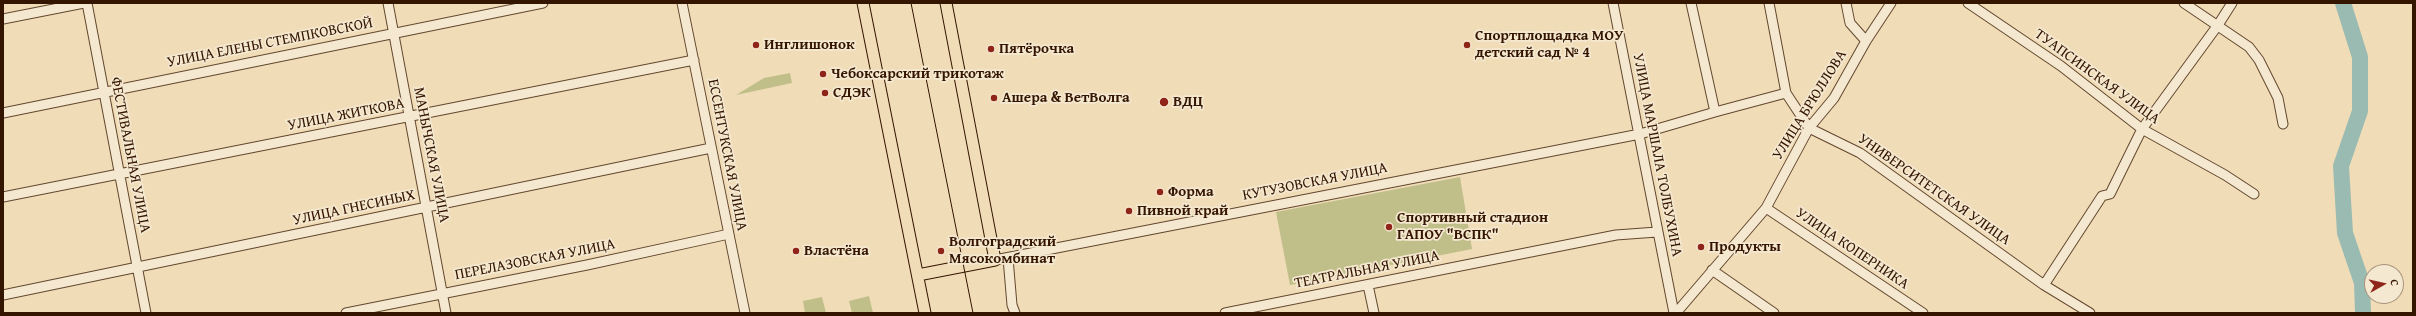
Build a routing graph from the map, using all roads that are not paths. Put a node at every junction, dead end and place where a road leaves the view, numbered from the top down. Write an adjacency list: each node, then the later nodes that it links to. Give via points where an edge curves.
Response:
1 (86, 3): 15 (street); 20 (street, ФЕСТИВАЛЬНАЯ УЛИЦА)
2 (388, 3): 17 (street, МАНЫЧСКАЯ УЛИЦА)
3 (543, 3): 17 (street, УЛИЦА ЕЛЕНЫ СТЕМПКОВСКОЙ)
4 (682, 3): 19 (street, ЕССЕНТУКСКАЯ УЛИЦА)
5 (863, 3): 41 (main road)
6 (946, 3): 38 (main road)
7 (1613, 3): 28 (street, УЛИЦА МАРШАЛА ТОЛБУХИНА)
8 (1691, 3): 23 (street)
9 (1769, 3): 21 (street)
10 (1846, 3): 18 (street, via 1850,23)
11 (1891, 3): 18 (street, УЛИЦА БРЮЛЛОВА)
12 (1968, 3): 27 (street, ТУАПСИНСКАЯ УЛИЦА, via 2061,66)
13 (2184, 3): 16 (street)
14 (2232, 3): 16 (street)
15 (3, 19)
16 (2218, 25): 25 (street, via 2249,47 2259,60 2278,98); 27 (street)
17 (394, 33): 20 (street, УЛИЦА ЕЛЕНЫ СТЕМПКОВСКОЙ); 24 (street, МАНЫЧСКАЯ УЛИЦА)
18 (1866, 40): 26 (street, УЛИЦА БРЮЛЛОВА, via 1834,98)
19 (694, 60): 24 (street, УЛИЦА ЖИТКОВА); 29 (street, ЕССЕНТУКСКАЯ УЛИЦА)
20 (103, 91): 22 (street, УЛИЦА ЕЛЕНЫ СТЕМПКОВСКОЙ); 30 (street, ФЕСТИВАЛЬНАЯ УЛИЦА)
21 (1786, 93): 23 (street); 26 (street)
22 (3, 112)
23 (1715, 112): 28 (street, КУТУЗОВСКАЯ УЛИЦА)
24 (410, 117): 30 (street, УЛИЦА ЖИТКОВА); 33 (street, МАНЫЧСКАЯ УЛИЦА)
25 (2283, 124)
26 (1809, 128): 34 (street, УЛИЦА БРЮЛЛОВА); 43 (street, УНИВЕРСИТЕТСКАЯ УЛИЦА, via 1860,153)
27 (2142, 129): 31 (street, ТУАПСИНСКАЯ УЛИЦА); 43 (street, via 2110,194 2102,196)
28 (1640, 134): 35 (street, УЛИЦА МАРШАЛА ТОЛБУХИНА); 37 (street, КУТУЗОВСКАЯ УЛИЦА)
29 (711, 148): 33 (street, УЛИЦА ГНЕСИНЫХ); 36 (street, ЕССЕНТУКСКАЯ УЛИЦА)
30 (119, 175): 32 (street, УЛИЦА ЖИТКОВА); 39 (street, ФЕСТИВАЛЬНАЯ УЛИЦА)
31 (2254, 194)
32 (3, 197)
33 (427, 207): 39 (street, УЛИЦА ГНЕСИНЫХ); 44 (street, МАНЫЧСКАЯ УЛИЦА)
34 (1766, 208): 40 (street, УЛИЦА БРЮЛЛОВА); 56 (street, УЛИЦА КОПЕРНИКА)
35 (1657, 232): 42 (street, ТЕАТРАЛЬНАЯ УЛИЦА, via 1608,237); 54 (street, УЛИЦА МАРШАЛА ТОЛБУХИНА)
36 (729, 234): 44 (street, ПЕРЕЛАЗОВСКАЯ УЛИЦА); 49 (street, ЕССЕНТУКСКАЯ УЛИЦА)
37 (1008, 258): 38 (street, КУТУЗОВСКАЯ УЛИЦА); 51 (street)
38 (995, 260): 41 (main road)
39 (138, 267): 45 (street, УЛИЦА ГНЕСИНЫХ); 46 (street, ФЕСТИВАЛЬНАЯ УЛИЦА)
40 (1712, 270): 54 (street, УЛИЦА БРЮЛЛОВА); 55 (street)
41 (918, 275): 50 (main road)
42 (1368, 285): 52 (street, ТЕАТРАЛЬНАЯ УЛИЦА); 53 (street)
43 (2044, 285): 57 (street, УНИВЕРСИТЕТСКАЯ УЛИЦА)
44 (442, 293): 47 (street, ПЕРЕЛАЗОВСКАЯ УЛИЦА); 48 (street, МАНЫЧСКАЯ УЛИЦА)
45 (3, 295)
46 (146, 313)
47 (346, 313)
48 (446, 313)
49 (745, 313)
50 (925, 313)
51 (1015, 313)
52 (1225, 313)
53 (1374, 313)
54 (1675, 313)
55 (1774, 313)
56 (1923, 313)
57 (2090, 313)

